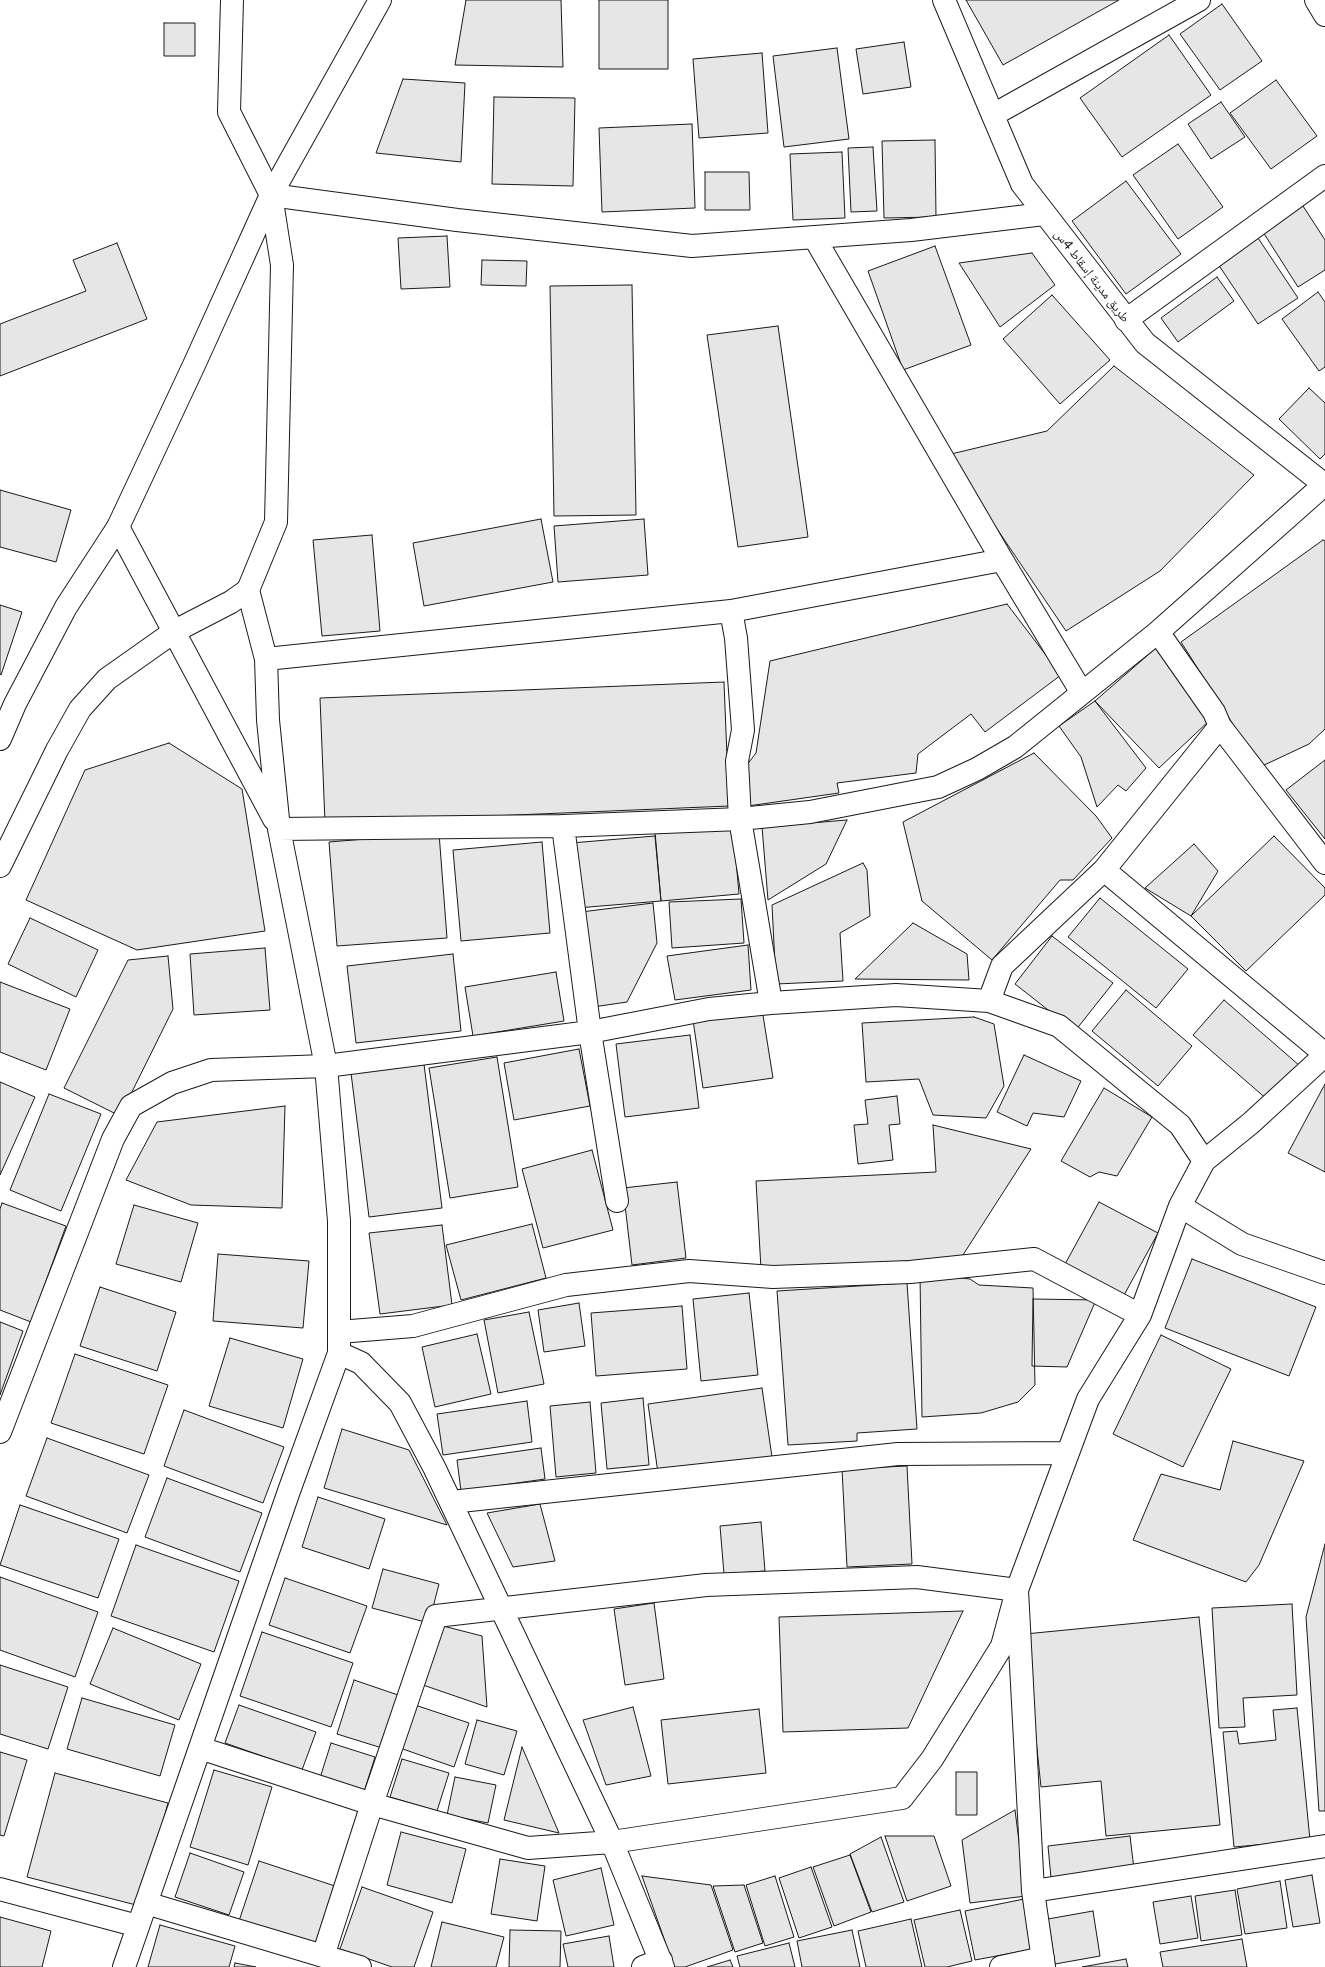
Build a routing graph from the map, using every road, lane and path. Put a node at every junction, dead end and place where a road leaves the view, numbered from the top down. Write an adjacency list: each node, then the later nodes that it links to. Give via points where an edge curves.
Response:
1 (232, 0): 9 (street, via 229,112)
2 (380, 0): 9 (street)
3 (944, 0): 7 (street, طريق مدينة إسقاط 4س)
4 (1199, 0): 7 (street)
5 (1316, 0): 6 (street)
6 (1325, 15)
7 (993, 115): 10 (street, طريق مدينة إسقاط 4س, via 1022,184)
8 (1325, 176): 12 (street)
9 (271, 195): 11 (street, via 457,220 692,246); 14 (street); 16 (street, via 282,265 276,522)
10 (1044, 214): 11 (street, via 911,230); 12 (street, طريق مدينة إسقاط 4س)
11 (814, 237): 15 (street)
12 (1126, 320): 13 (street, طريق مدينة إسقاط 4س, via 1144,343)
13 (1325, 485): 19 (street)
14 (118, 527): 18 (street); 23 (street, via 66,607 15,704)
15 (1002, 560): 17 (street); 21 (street)
16 (248, 590): 18 (street, via 231,602); 20 (street)
17 (731, 611): 20 (street); 24 (street, via 736,638 743,730 737,761)
18 (175, 631): 26 (street); 28 (street, via 107,679 80,709)
19 (1158, 632): 21 (street); 22 (street, via 1214,712)
20 (266, 659): 26 (street, via 268,720)
21 (1082, 693): 24 (street, via 1014,746 977,769 938,787 810,812)
22 (1220, 726): 27 (street); 29 (street)
23 (0, 739)
24 (740, 819): 25 (street); 31 (street)
25 (563, 826): 26 (street); 32 (street)
26 (279, 829): 34 (street)
27 (1325, 863)
28 (0, 866)
29 (1104, 870): 30 (street, via 1002,966); 33 (street)
30 (989, 1001): 31 (street, via 896,995); 35 (street, via 1059,1026 1180,1125)
31 (771, 1003): 32 (street, via 709,1009)
32 (590, 1032): 34 (street); 36 (street)
33 (1325, 1055): 35 (street, via 1251,1123)
34 (326, 1066): 40 (street, via 339,1221); 41 (street, via 211,1070 172,1083 131,1106 113,1139)
35 (1204, 1160): 37 (street)
36 (618, 1201)
37 (1180, 1206): 38 (street, via 1242,1244); 39 (street)
38 (1325, 1273)
39 (1140, 1315): 40 (street, via 1034,1259 910,1272 773,1277 689,1271 566,1285 413,1326); 42 (street, via 1088,1399)
40 (339, 1342): 43 (street, via 400,1403); 46 (street)
41 (0, 1432)
42 (1068, 1453): 43 (street, via 898,1454); 44 (street)
43 (451, 1502): 45 (street)
44 (1017, 1590): 45 (street, via 917,1577 706,1585); 48 (street, via 1002,1646 932,1759 902,1798); 51 (street)
45 (501, 1608): 47 (street, via 436,1616); 48 (street)
46 (200, 1748): 47 (street); 52 (street)
47 (372, 1804): 48 (street, via 528,1848); 54 (street)
48 (612, 1842): 56 (street)
49 (1325, 1846): 51 (street)
50 (0, 1889): 53 (street)
51 (1033, 1891): 55 (street)
52 (146, 1903): 53 (street); 54 (street)
53 (138, 1926): 57 (street)
54 (323, 1956): 58 (street)
55 (1043, 1962): 59 (street)
56 (656, 1965)
57 (124, 1967)
58 (360, 1967)
59 (1001, 1967)

